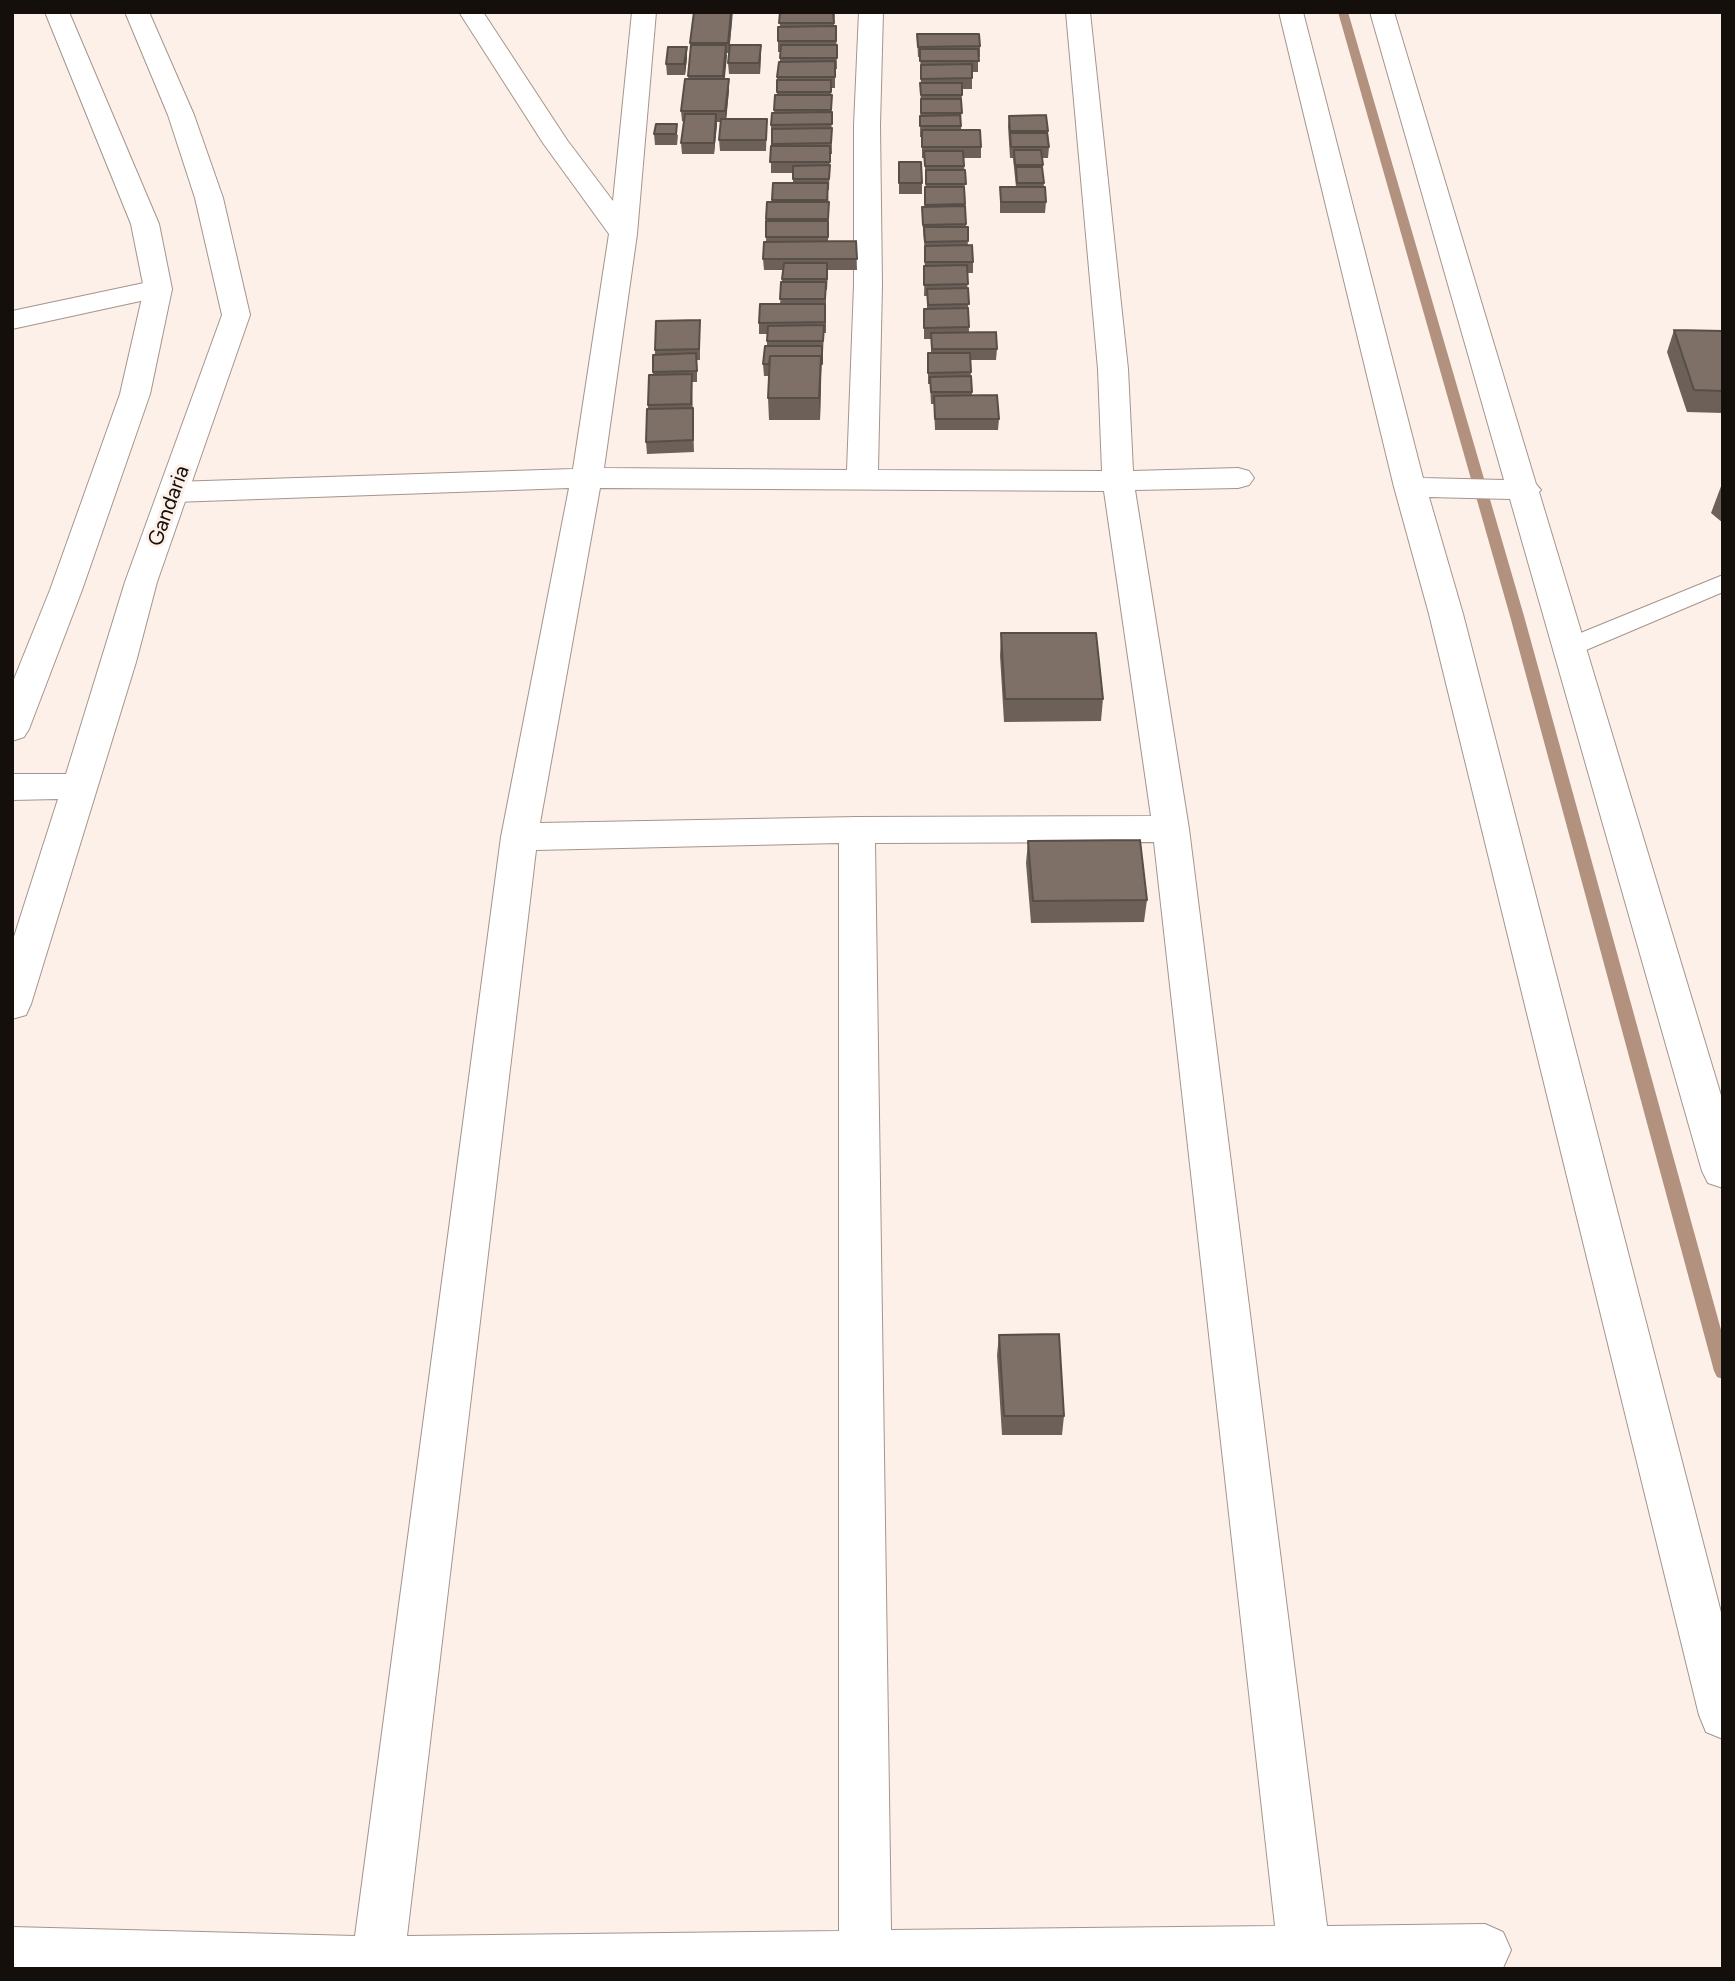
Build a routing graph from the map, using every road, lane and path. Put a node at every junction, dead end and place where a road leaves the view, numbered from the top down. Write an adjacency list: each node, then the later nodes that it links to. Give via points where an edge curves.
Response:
1 (57, 12): 10 (street, via 145,224)
2 (137, 12): 18 (street, Gandaria, via 181,115 209,198 236,315)
3 (471, 12): 9 (street, via 556,143)
4 (644, 12): 9 (street)
5 (871, 12): 13 (street)
6 (1078, 12): 15 (street, via 1113,369)
7 (1291, 12): 16 (street)
8 (1382, 12): 17 (street)
9 (623, 234): 12 (street)
10 (159, 289): 11 (street); 21 (street, via 135,394)
11 (12, 320)
12 (585, 478): 13 (street); 18 (street); 26 (street)
13 (862, 478): 15 (street)
14 (1238, 478): 15 (street)
15 (1118, 481): 24 (street)
16 (1410, 487): 17 (street); 29 (street, via 1446,614)
17 (1512, 490): 20 (street)
18 (174, 492): 22 (street, Gandaria, via 141,582)
19 (1723, 583): 20 (lane)
20 (1570, 647): 28 (street)
21 (12, 729)
22 (80, 786): 23 (street); 27 (street, Gandaria)
23 (12, 787)
24 (1171, 829): 25 (street); 32 (street)
25 (857, 830): 26 (street); 33 (street)
26 (519, 838): 34 (street)
27 (12, 1004)
28 (1723, 1171)
29 (1723, 1715)
30 (1485, 1951): 32 (street)
31 (12, 1953): 34 (street)
32 (1304, 1953): 33 (street)
33 (865, 1956): 34 (street)
34 (378, 1966)

